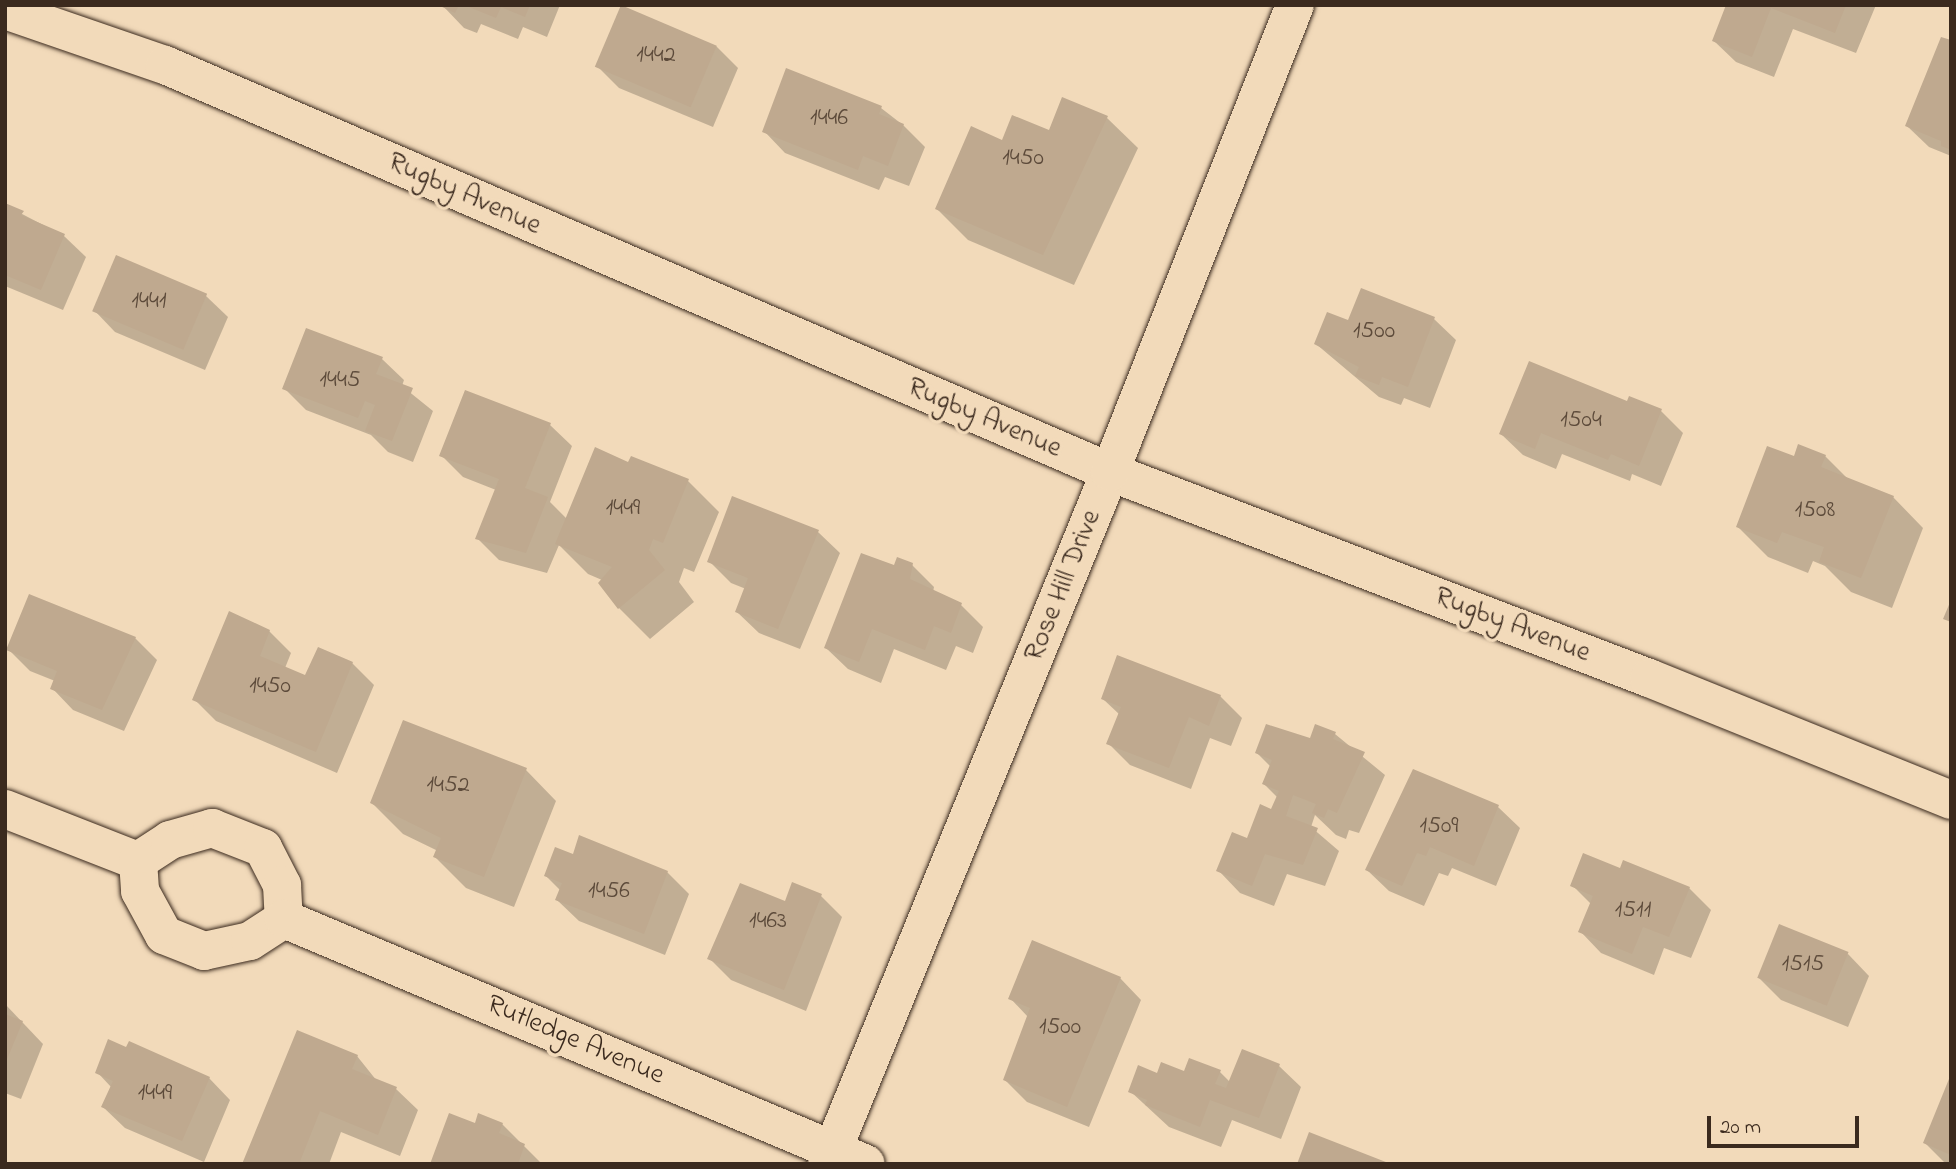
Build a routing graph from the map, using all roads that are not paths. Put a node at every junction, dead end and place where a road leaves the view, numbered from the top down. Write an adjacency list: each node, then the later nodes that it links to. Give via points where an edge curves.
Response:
1 (1295, 5): 3 (street, Rose Hill Drive)
2 (14, 10): 3 (street, Rugby Avenue, via 165,65)
3 (1110, 472): 4 (street, Rugby Avenue, via 1649,678); 8 (street, Rose Hill Drive)
4 (1951, 800)
5 (5, 809): 6 (street)
6 (138, 861): 7 (street, via 140,891 164,935 204,951 250,942); 7 (street, via 170,840 212,828 263,848 282,885)
7 (284, 919): 8 (street, Rutledge Avenue)
8 (842, 1159)

